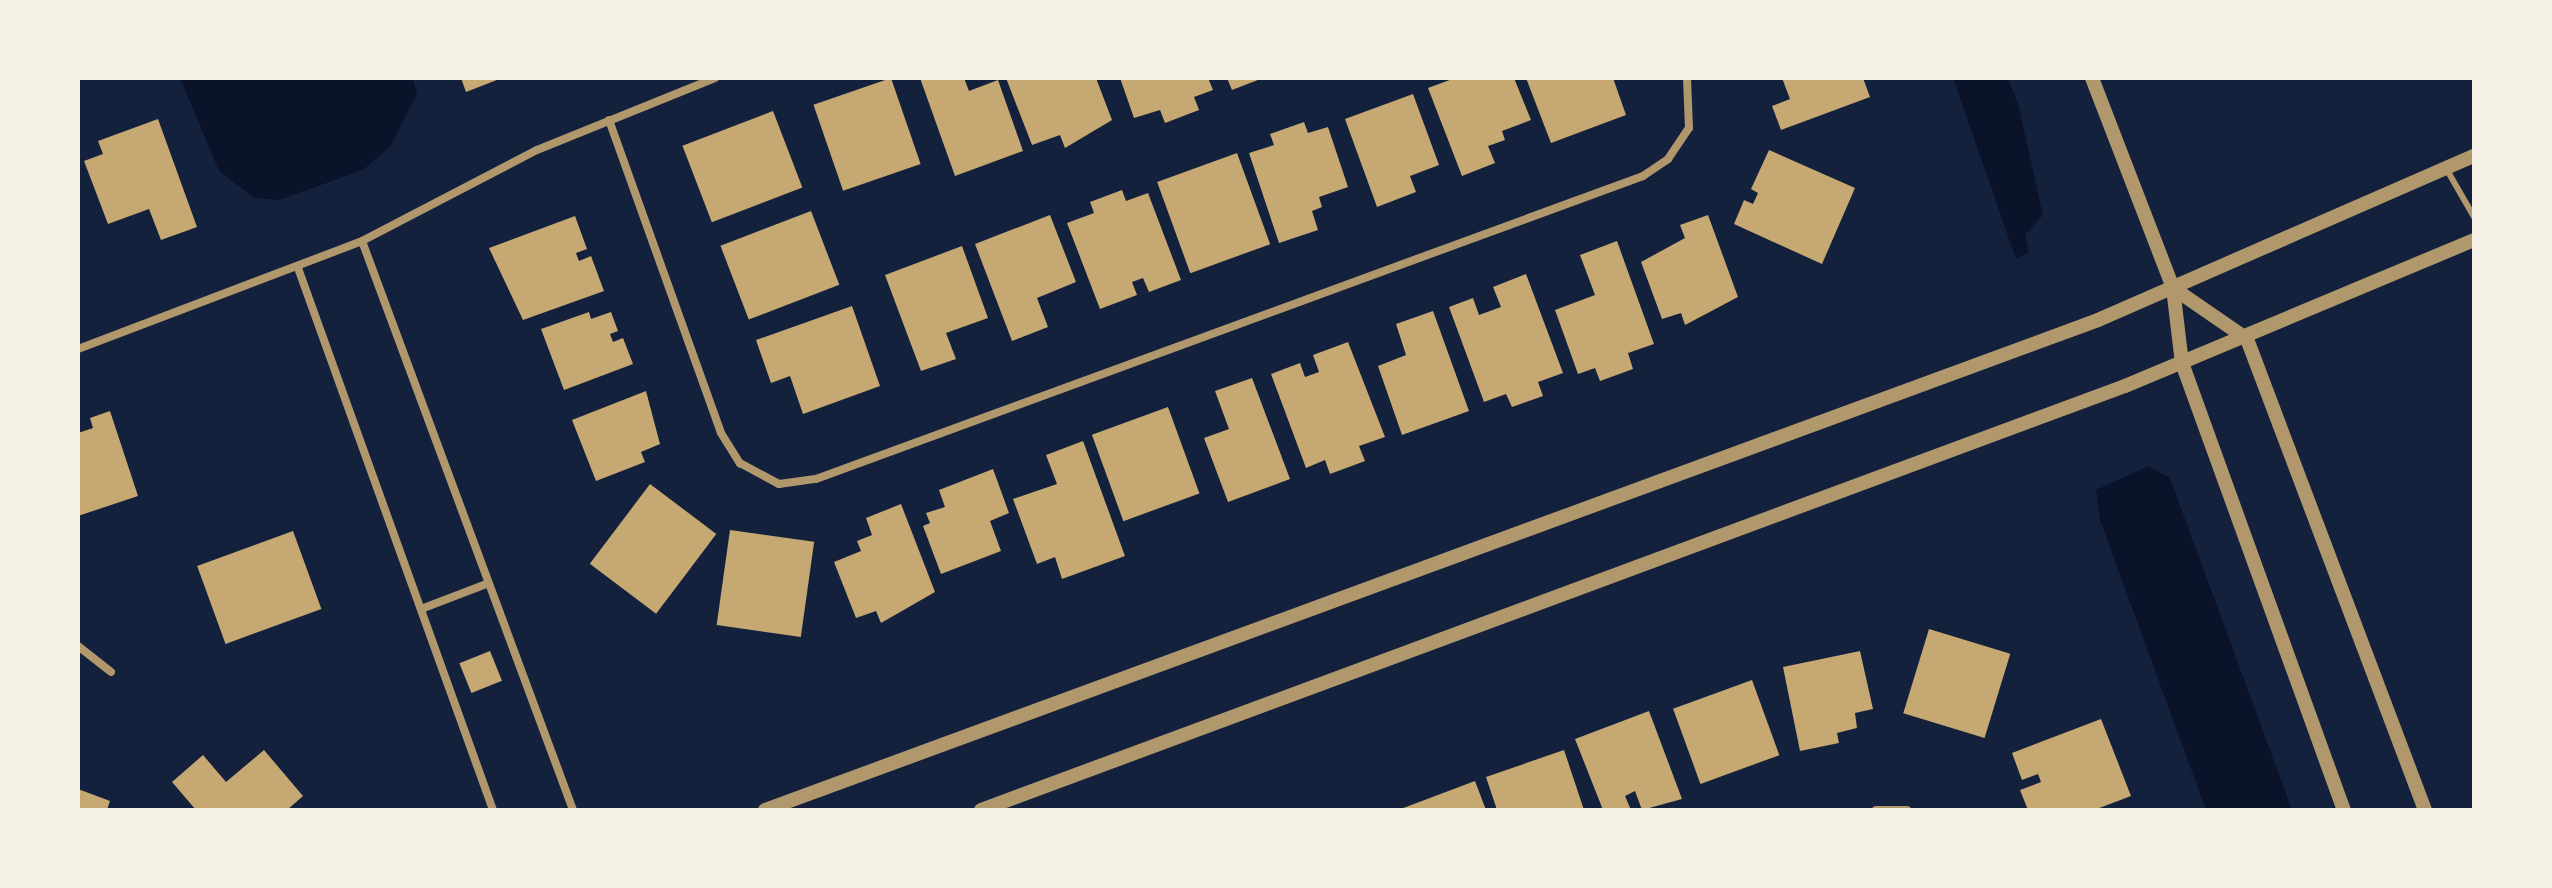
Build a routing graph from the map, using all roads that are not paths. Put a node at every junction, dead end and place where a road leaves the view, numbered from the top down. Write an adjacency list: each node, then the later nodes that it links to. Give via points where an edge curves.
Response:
1 (715, 78): 4 (street)
2 (1687, 78): 4 (street, via 1689,128 1668,159 1613,189 816,479 779,484 740,463 721,433)
3 (2092, 78): 11 (street)
4 (609, 120): 9 (street)
5 (2474, 156): 6 (street)
6 (2447, 170): 7 (lane); 11 (street)
7 (2474, 217)
8 (2474, 240): 12 (street)
9 (362, 241): 10 (street); 15 (street)
10 (298, 268): 13 (street); 16 (street)
11 (2173, 288): 12 (street); 14 (street); 21 (street)
12 (2247, 339): 14 (street); 26 (street)
13 (78, 349)
14 (2182, 363): 22 (street); 25 (street)
15 (486, 584): 16 (street); 20 (street)
16 (421, 609): 19 (street)
17 (78, 646): 18 (street)
18 (111, 672)
19 (493, 810)
20 (573, 810)
21 (765, 810)
22 (981, 810)
23 (1876, 810): 24 (street)
24 (1907, 810)
25 (2344, 810)
26 (2425, 810)

